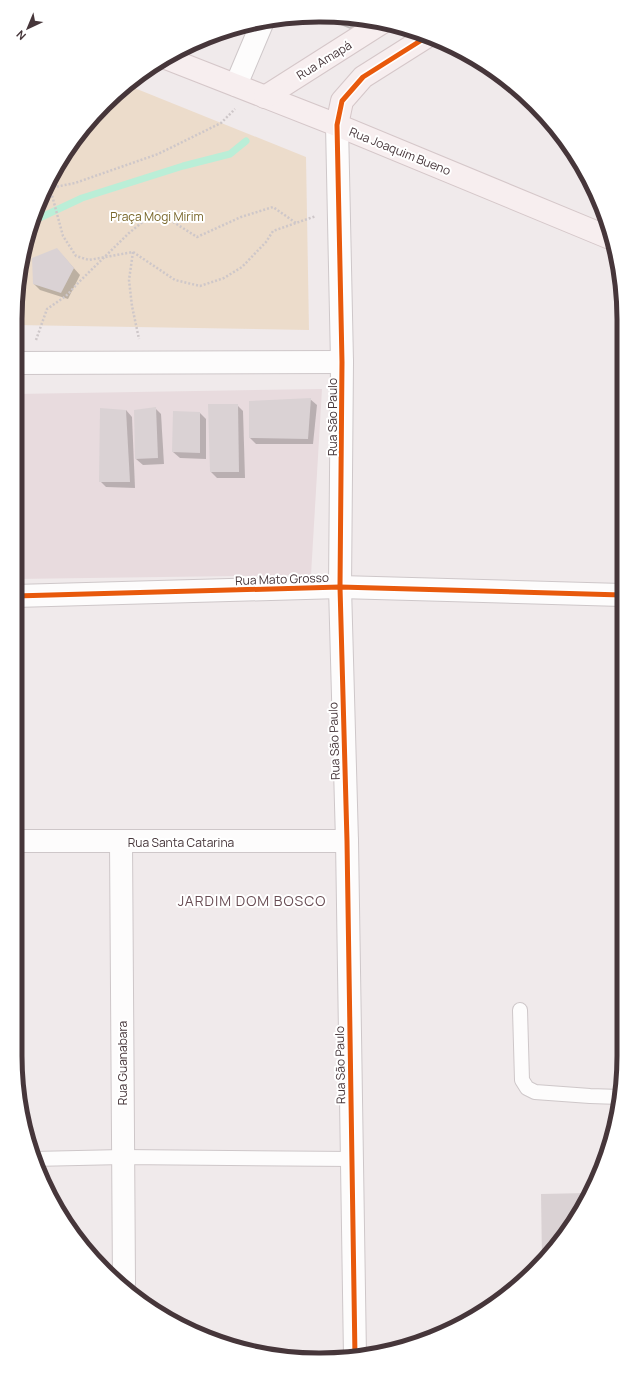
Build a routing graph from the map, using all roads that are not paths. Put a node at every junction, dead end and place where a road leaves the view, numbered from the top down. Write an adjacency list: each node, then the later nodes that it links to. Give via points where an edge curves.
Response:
1 (373, 27): 5 (street, Rua Amapá)
2 (262, 28): 5 (street)
3 (421, 40): 6 (street, via 363,77 342,101)
4 (173, 61): 5 (street, Rua Joaquim Bueno)
5 (251, 92): 6 (street, Rua Joaquim Bueno)
6 (337, 125): 7 (street, Rua Joaquim Bueno); 8 (street, Rua São Paulo)
7 (605, 236)
8 (342, 362): 9 (street); 10 (street, Rua São Paulo)
9 (22, 363)
10 (340, 587): 11 (street, Rua Mato Grosso); 12 (street, Rua Mato Grosso); 14 (street, Rua São Paulo)
11 (617, 595)
12 (22, 596)
13 (22, 841): 15 (street, Rua Santa Catarina)
14 (347, 841): 15 (street, Rua Santa Catarina); 20 (street, Rua São Paulo)
15 (121, 842): 18 (street, Rua Guanabara)
16 (520, 1010): 17 (lane, via 522,1080 527,1088 535,1092)
17 (614, 1097)
18 (123, 1157): 19 (lane); 20 (lane); 21 (street, Rua Guanabara)
19 (41, 1158)
20 (352, 1159): 22 (street, Rua São Paulo)
21 (124, 1280)
22 (355, 1350)

